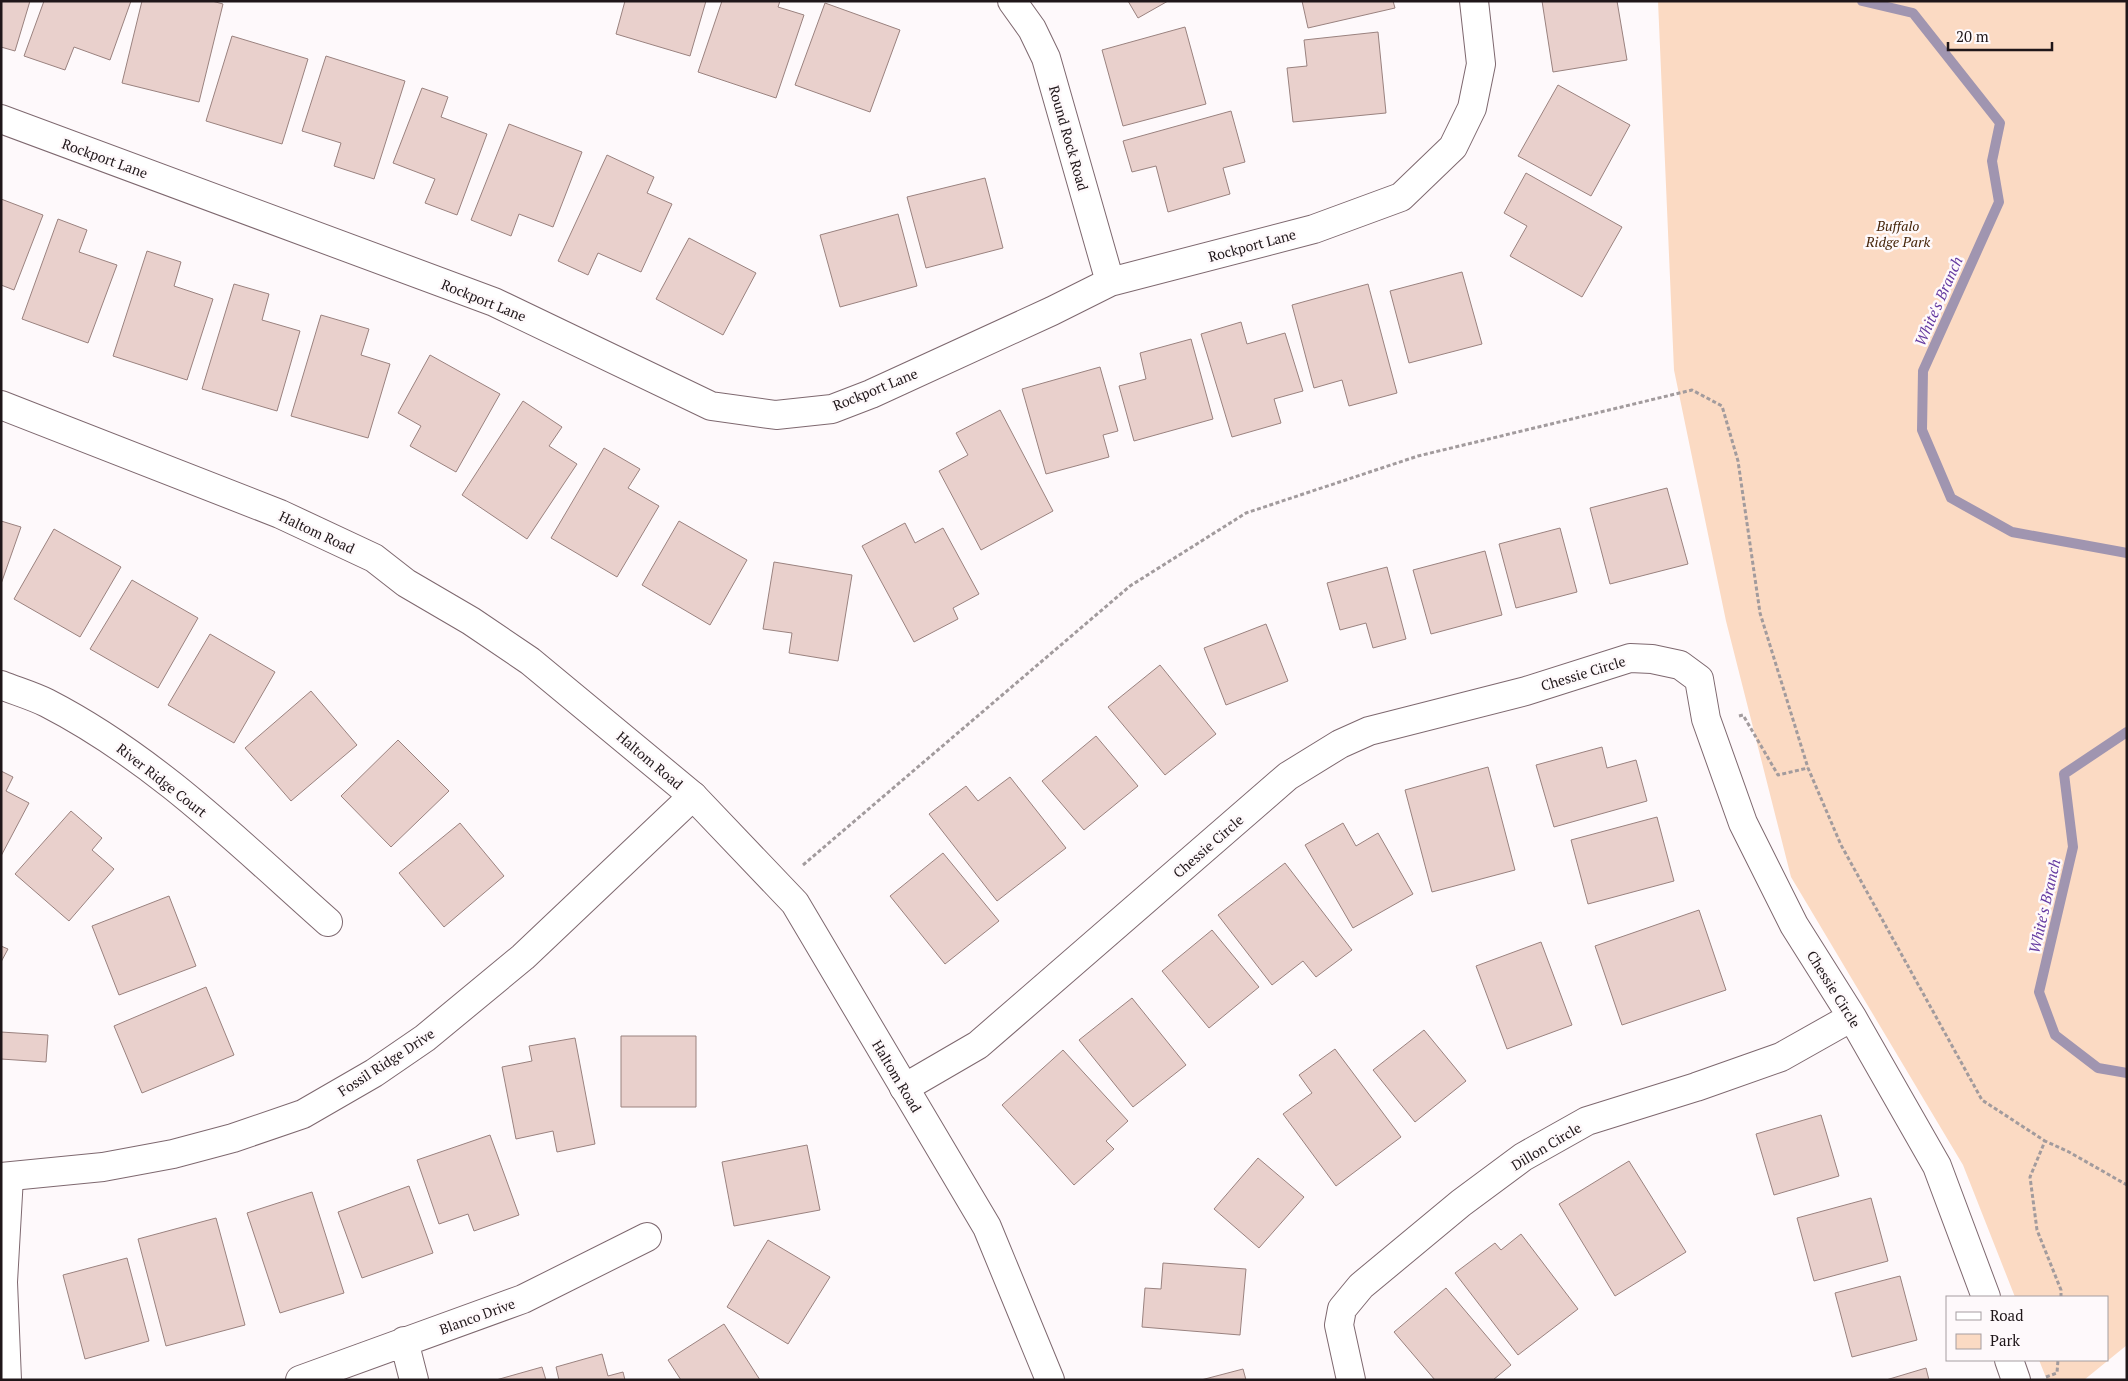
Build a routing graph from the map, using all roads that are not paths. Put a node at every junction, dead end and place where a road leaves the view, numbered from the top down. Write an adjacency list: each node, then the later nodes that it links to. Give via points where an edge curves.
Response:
1 (1012, 1): 4 (street, Round Rock Road, via 1032,29 1046,58)
2 (1474, 1): 4 (street, Rockport Lane, via 1481,64 1472,108 1453,146 1401,197 1314,229)
3 (1, 119): 4 (street, Rockport Lane, via 494,302 711,406 776,416 832,409 871,394)
4 (1110, 282)
5 (1, 405): 7 (street, Haltom Road, via 280,514 374,558 406,583 530,661)
6 (1, 685): 8 (street, River Ridge Court, via 46,703 111,740 179,789)
7 (693, 796): 10 (street, Haltom Road, via 795,902); 11 (street, Fossil Ridge Drive, via 523,957 425,1038 374,1073 303,1114 173,1154 103,1168)
8 (328, 922)
9 (1852, 1017): 10 (street, Chessie Circle, via 1794,926 1743,823 1706,719 1699,679 1680,665 1630,658 1526,691 1369,731 1340,744 1288,776 978,1045); 13 (street, Chessie Circle, via 1937,1166); 20 (street, Dillon Circle, via 1781,1058 1587,1121 1523,1157 1461,1203 1361,1286 1342,1309 1339,1325)
10 (904, 1088): 19 (street, Haltom Road, via 987,1227)
11 (5, 1177): 16 (street, via 3,1282)
12 (647, 1236): 14 (street, Blanco Drive, via 523,1299)
13 (1986, 1296)
14 (404, 1341): 17 (street, Blanco Drive); 18 (street)
15 (2009, 1361): 21 (street)
16 (7, 1380)
17 (300, 1380)
18 (414, 1380)
19 (1050, 1380)
20 (1351, 1380)
21 (2016, 1380)

